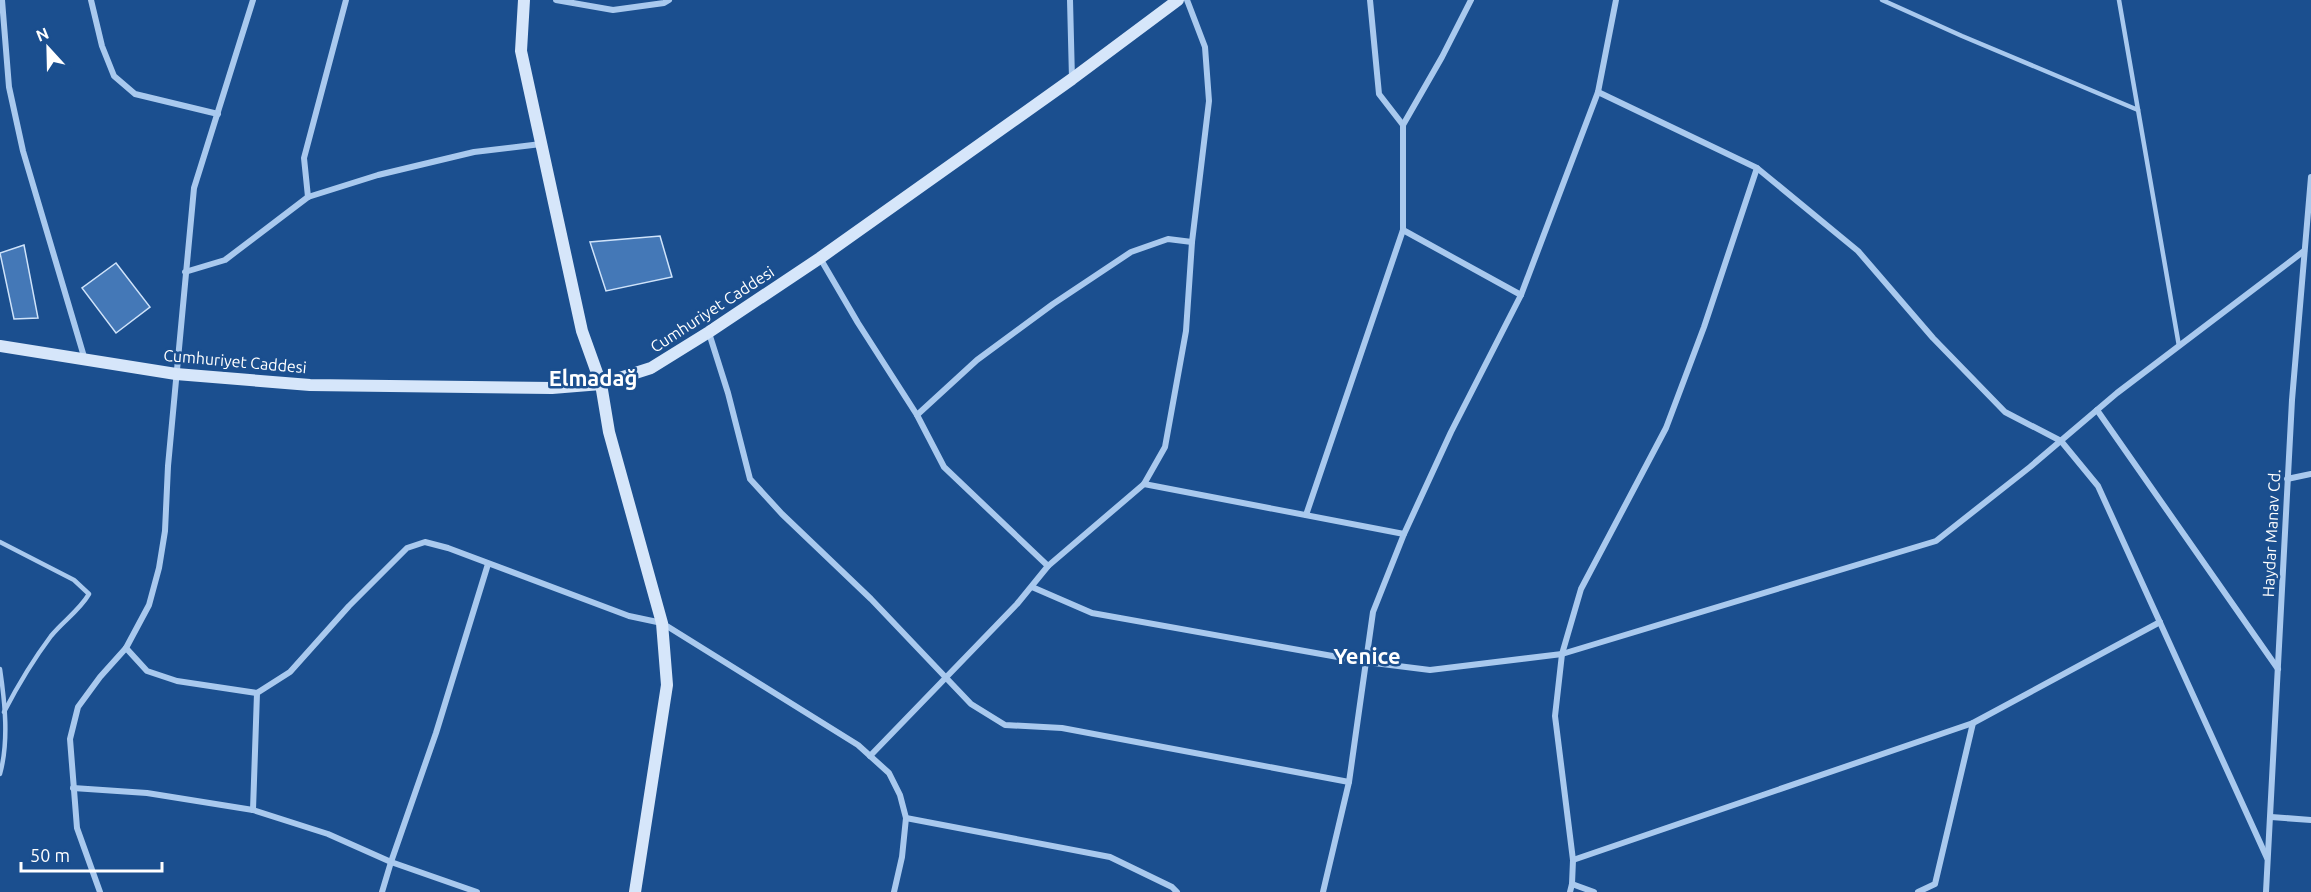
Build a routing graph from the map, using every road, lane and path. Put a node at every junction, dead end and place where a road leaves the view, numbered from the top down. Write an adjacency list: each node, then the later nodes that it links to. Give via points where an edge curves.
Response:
1 (2, 0): 34 (street, via 9,87 23,151)
2 (91, 0): 19 (street, via 114,76 135,94)
3 (253, 0): 19 (street)
4 (346, 0): 24 (street, via 304,158)
5 (524, 0): 21 (street, via 521,51)
6 (556, 0): 7 (street, via 613,10)
7 (669, 0)
8 (1070, 0): 16 (street)
9 (1179, 0): 16 (street, Cumhuriyet Caddesi)
10 (1187, 0): 26 (street, via 1205,46 1209,102)
11 (1370, 0): 20 (street, via 1379,94)
12 (1471, 0): 20 (street)
13 (1616, 0): 17 (street)
14 (1882, 0): 18 (lane)
15 (2119, 0): 18 (lane)
16 (1072, 79): 28 (street, Cumhuriyet Caddesi)
17 (1598, 92): 22 (street); 30 (street)
18 (2138, 110): 32 (lane)
19 (218, 114): 29 (street, via 194,188)
20 (1403, 125): 25 (street)
21 (541, 144): 24 (street, via 474,152); 36 (street, via 582,331)
22 (1757, 168): 39 (street, via 1858,251 1933,338 2005,412); 52 (street, via 1666,428 1581,589)
23 (2311, 177): 27 (street, Haydar Manav Cd.)
24 (308, 197): 29 (street, via 225,260)
25 (1403, 230): 30 (street); 43 (street)
26 (1192, 242): 38 (street, via 1168,239 1131,252 977,360); 42 (street, via 1186,331 1165,447)
27 (2304, 251): 32 (street); 41 (street, Haydar Manav Cd.)
28 (820, 258): 31 (street, Cumhuriyet Caddesi); 38 (street)
29 (184, 272): 35 (street)
30 (1521, 295): 44 (street)
31 (709, 332): 36 (street, Cumhuriyet Caddesi, via 651,368); 56 (street, via 750,479)
32 (2179, 346): 37 (street)
33 (1, 349): 34 (street, Cumhuriyet Caddesi)
34 (85, 360): 35 (street, Cumhuriyet Caddesi)
35 (176, 374): 36 (street, Cumhuriyet Caddesi, via 310,385 552,388); 51 (street, via 159,568 149,605)
36 (601, 384): 49 (street, via 609,432)
37 (2097, 410): 39 (street); 55 (street)
38 (917, 415): 47 (street, via 944,467)
39 (2061, 441): 50 (street, via 2098,486); 52 (street, via 1936,541)
40 (2311, 474): 41 (street)
41 (2287, 479): 55 (street, Haydar Manav Cd.)
42 (1144, 484): 43 (street); 47 (street)
43 (1306, 515): 44 (street)
44 (1404, 534): 53 (street, via 1373,612)
45 (0, 542): 58 (lane, via 74,580 89,594 26,670)
46 (488, 564): 49 (street, via 629,616); 57 (street, via 425,542 407,548 290,672); 70 (street)
47 (1048, 566): 48 (street)
48 (1032, 587): 53 (street, via 1092,614); 56 (street)
49 (662, 622): 60 (street); 75 (street, via 667,685)
50 (2160, 622): 59 (street); 68 (street)
51 (126, 648): 57 (street, via 147,671 177,681); 63 (street, via 78,706 70,740)
52 (1562, 654): 53 (street, via 1430,670); 69 (street, via 1556,716)
53 (1366, 662): 62 (street)
54 (0, 669): 58 (lane)
55 (2278, 669): 65 (street, Haydar Manav Cd.)
56 (946, 676): 60 (street); 62 (street, via 972,704 1005,725 1062,728)
57 (257, 693): 64 (street)
58 (4, 712): 61 (lane, via 4,760)
59 (1973, 723): 69 (street); 81 (street, via 1935,884)
60 (870, 756): 66 (street, via 890,773)
61 (0, 774)
62 (1349, 782): 78 (street)
63 (73, 788): 64 (street, via 147,793); 72 (street, via 77,828)
64 (253, 810): 70 (street, via 327,834)
65 (2271, 817): 67 (street); 68 (street, Haydar Manav Cd.)
66 (906, 818): 76 (street); 77 (street, via 1110,857)
67 (2311, 818)
68 (2267, 858): 82 (street, Haydar Manav Cd.)
69 (1573, 860): 71 (street)
70 (391, 862): 73 (street); 74 (street)
71 (1572, 884): 79 (street); 80 (street)
72 (100, 892)
73 (382, 892)
74 (477, 892)
75 (635, 892)
76 (894, 892)
77 (1177, 892)
78 (1323, 892)
79 (1570, 892)
80 (1593, 892)
81 (1918, 892)
82 (2266, 892)

